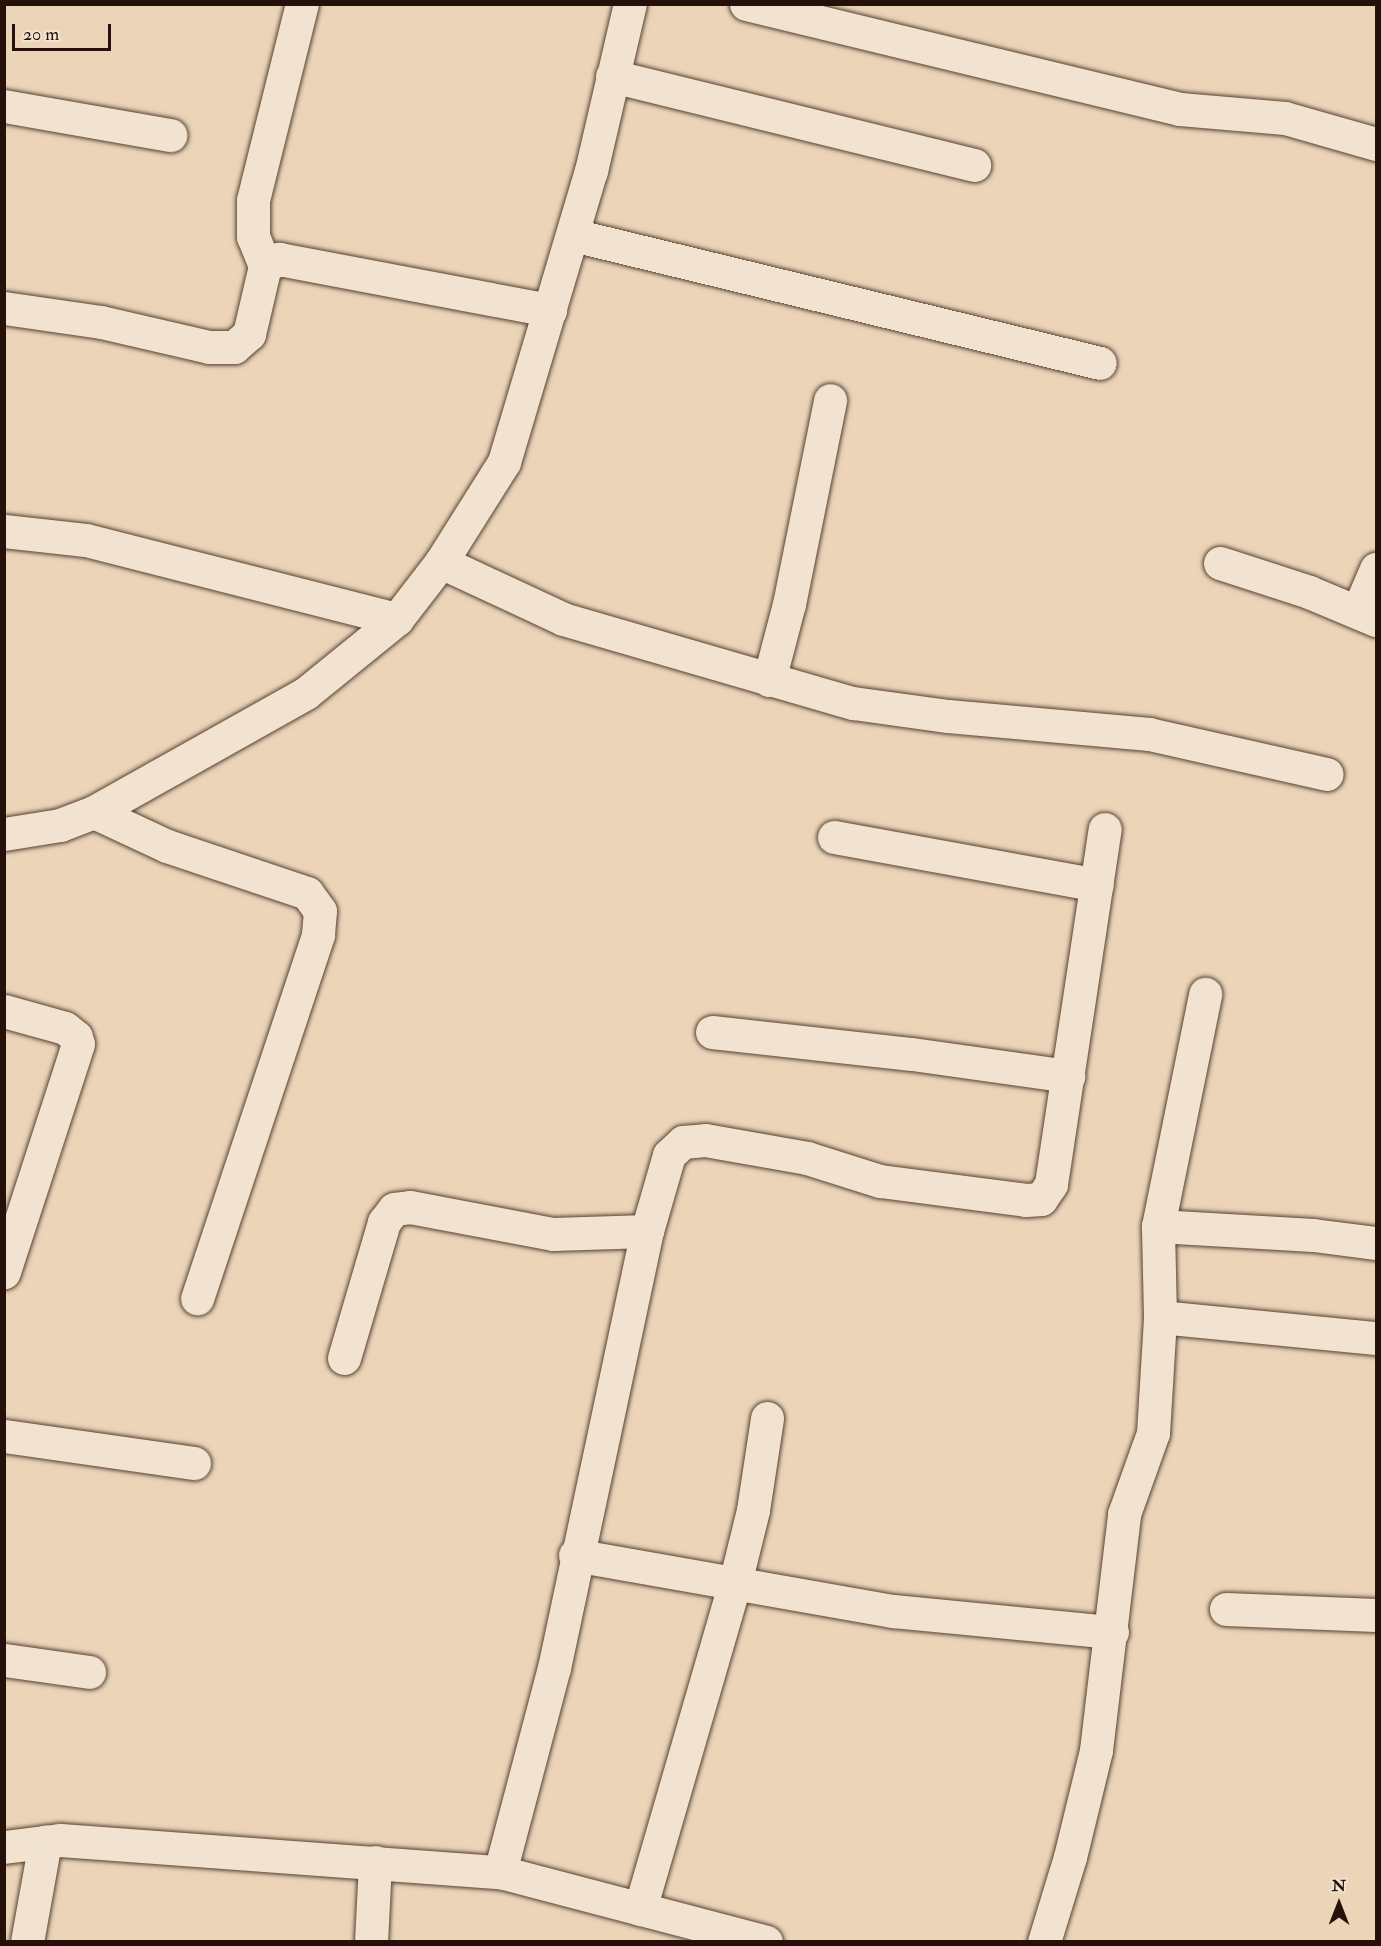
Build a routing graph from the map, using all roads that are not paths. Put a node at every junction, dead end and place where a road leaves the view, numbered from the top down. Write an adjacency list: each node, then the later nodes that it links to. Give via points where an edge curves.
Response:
1 (302, 4): 10 (street, via 254,200 254,237)
2 (630, 4): 4 (street)
3 (746, 4): 7 (street, via 1180,109 1285,118)
4 (612, 76): 8 (street); 9 (street)
5 (4, 106): 6 (street)
6 (170, 135)
7 (1377, 144)
8 (974, 165)
9 (573, 235): 12 (street); 13 (street)
10 (265, 266): 11 (street, via 249,334 234,347 209,347 101,322); 12 (street, via 279,259)
11 (4, 308)
12 (550, 310): 16 (street, via 504,462)
13 (1100, 363)
14 (830, 400): 21 (street)
15 (4, 531): 20 (street, via 86,540)
16 (441, 562): 20 (street); 21 (street, via 563,619)
17 (1220, 563): 19 (street)
18 (1377, 569): 19 (street)
19 (1368, 615)
20 (397, 619): 23 (street, via 306,693)
21 (770, 680): 22 (street, via 899,711 1149,734)
22 (1327, 774)
23 (94, 812): 25 (street, via 60,825); 36 (street, via 167,846 307,892 320,910 318,934)
24 (1105, 829): 27 (street)
25 (4, 834)
26 (834, 837): 27 (street)
27 (1097, 885): 31 (street)
28 (1205, 993): 32 (street)
29 (4, 1011): 35 (street, via 65,1028 78,1044)
30 (712, 1032): 31 (street)
31 (1068, 1076): 33 (street, via 1051,1184 1041,1199 880,1181 807,1158 692,1139 675,1146 669,1155)
32 (1158, 1226): 34 (street, via 1313,1235); 37 (street)
33 (647, 1231): 39 (street, via 553,1234 410,1208 394,1209 384,1222); 43 (street)
34 (1377, 1243)
35 (4, 1272)
36 (197, 1298)
37 (1160, 1317): 38 (street); 47 (street, via 1153,1433 1124,1514)
38 (1377, 1338)
39 (344, 1358)
40 (768, 1418): 44 (street, via 753,1510)
41 (4, 1436): 42 (street)
42 (194, 1463)
43 (575, 1555): 44 (street); 53 (street, via 554,1668)
44 (735, 1583): 47 (street, via 893,1611); 54 (street)
45 (1226, 1609): 46 (street)
46 (1377, 1615)
47 (1112, 1632): 58 (street, via 1086,1794)
48 (4, 1660): 49 (street)
49 (89, 1672)
50 (45, 1842): 51 (street); 52 (street); 55 (street)
51 (4, 1847)
52 (375, 1862): 53 (street); 56 (street)
53 (500, 1872): 54 (street)
54 (640, 1910): 57 (street)
55 (27, 1941)
56 (371, 1941)
57 (766, 1941)
58 (1044, 1941)

